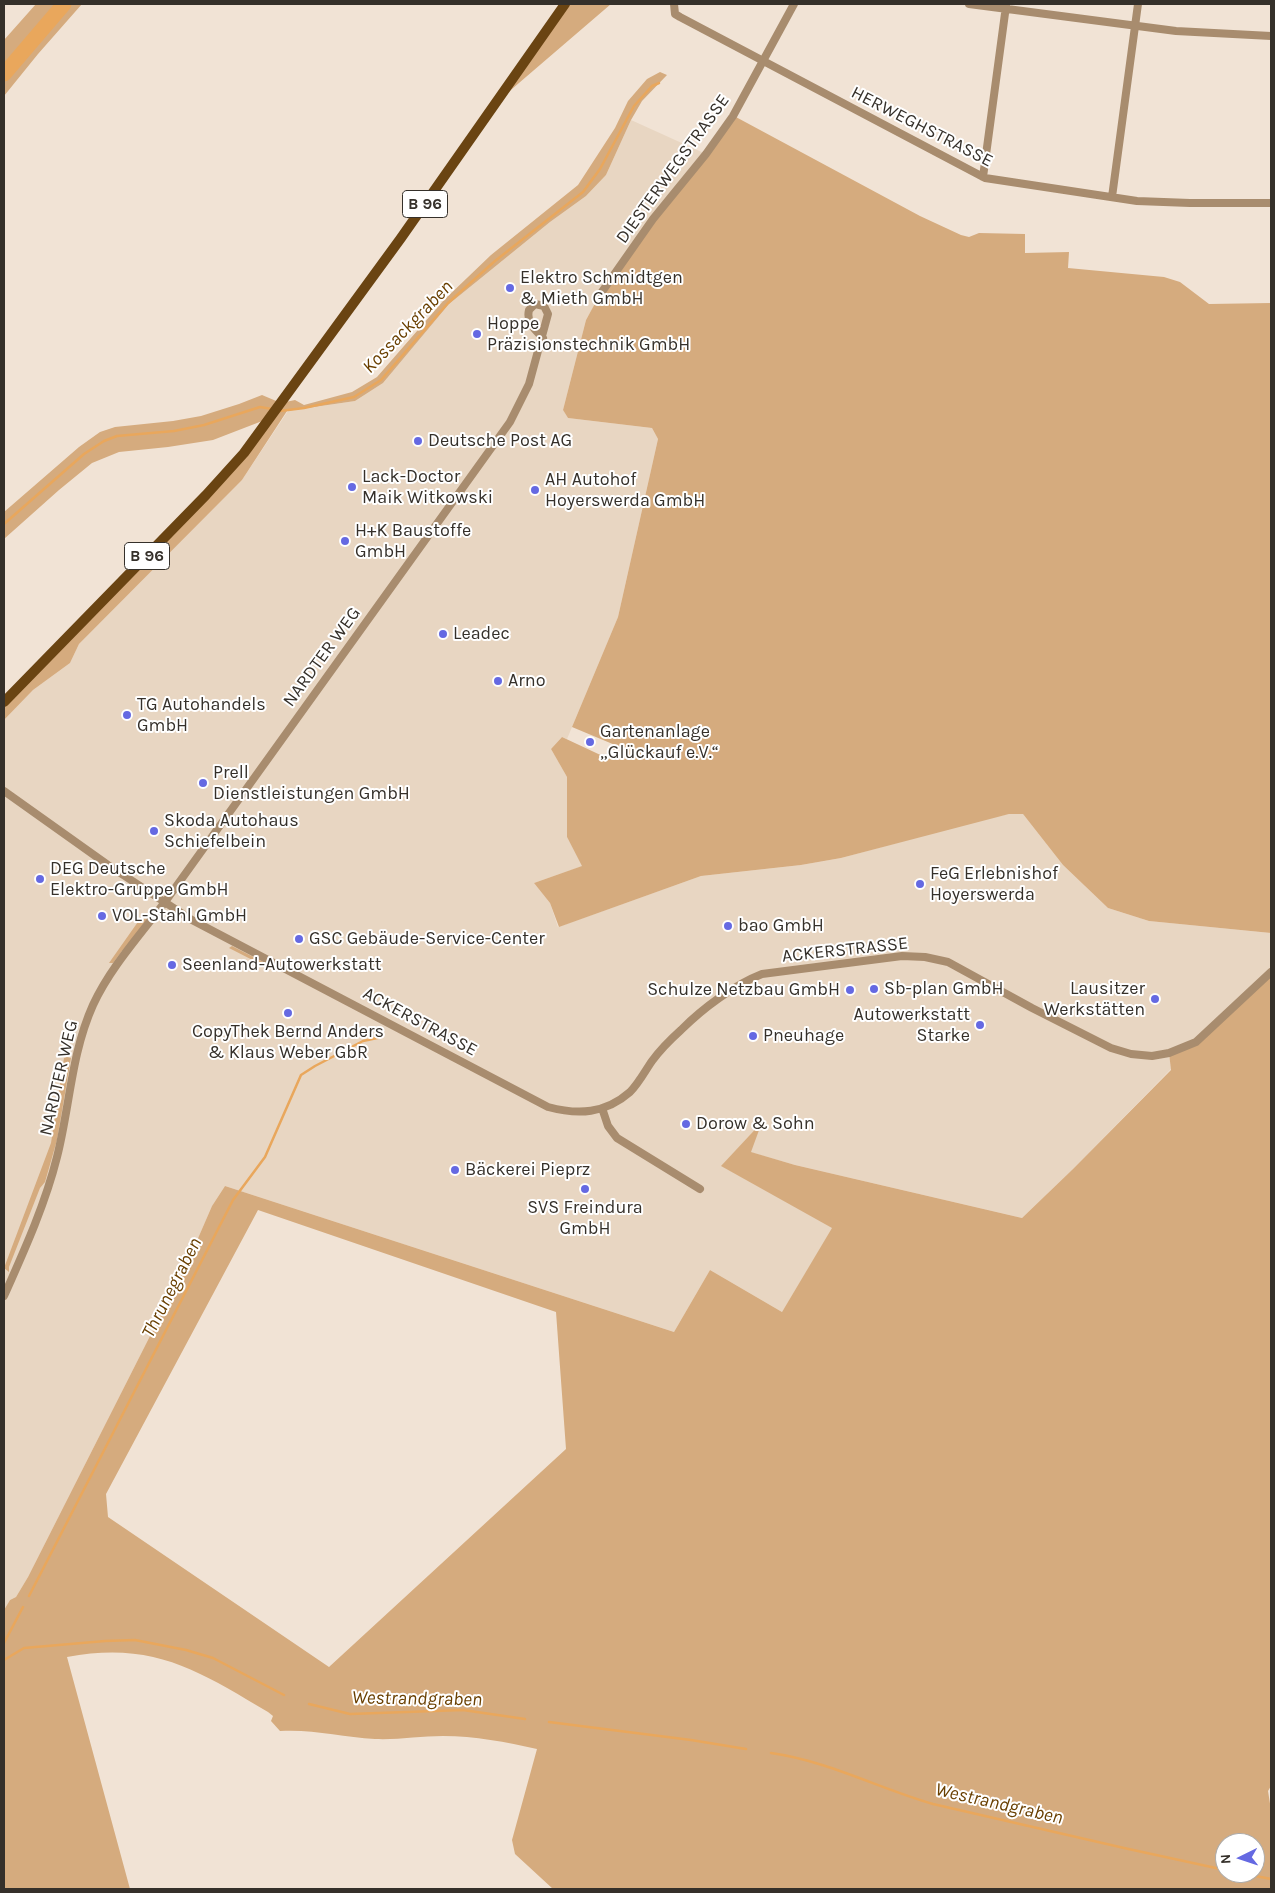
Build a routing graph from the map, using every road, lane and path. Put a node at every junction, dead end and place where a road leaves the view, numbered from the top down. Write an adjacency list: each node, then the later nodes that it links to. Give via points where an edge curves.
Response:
1 (565, 4): 15 (main road, B 96, via 401,238 244,453)
2 (794, 4): 9 (street, DIESTERWEGSTRASSE)
3 (969, 4): 6 (street)
4 (1138, 4): 7 (street)
5 (674, 6): 9 (street, HERWEGHSTRASSE, via 675,14)
6 (1006, 6): 7 (street); 10 (street)
7 (1135, 27): 8 (street); 11 (street)
8 (1271, 36)
9 (764, 62): 10 (street, HERWEGHSTRASSE); 13 (street, DIESTERWEGSTRASSE, via 734,116 653,219)
10 (983, 178): 11 (street, HERWEGHSTRASSE)
11 (1112, 197): 12 (street, HERWEGHSTRASSE, via 1171,203)
12 (1271, 203)
13 (599, 296)
14 (542, 338): 17 (street, NARDTER WEG, via 528,384 510,422)
15 (4, 702)
16 (4, 791): 17 (street, ACKERSTRASSE)
17 (165, 902): 19 (street, ACKERSTRASSE, via 192,920 548,1107 577,1113); 21 (street, NARDTER WEG, via 109,977 88,1016 76,1055 56,1159 29,1238)
18 (1271, 972): 19 (street, ACKERSTRASSE, via 1196,1042 1152,1056 1111,1048 948,962 925,957 902,956 762,974 732,989 682,1029 654,1058 631,1091)
19 (602, 1108): 20 (street, via 617,1138)
20 (700, 1189)
21 (4, 1296)

